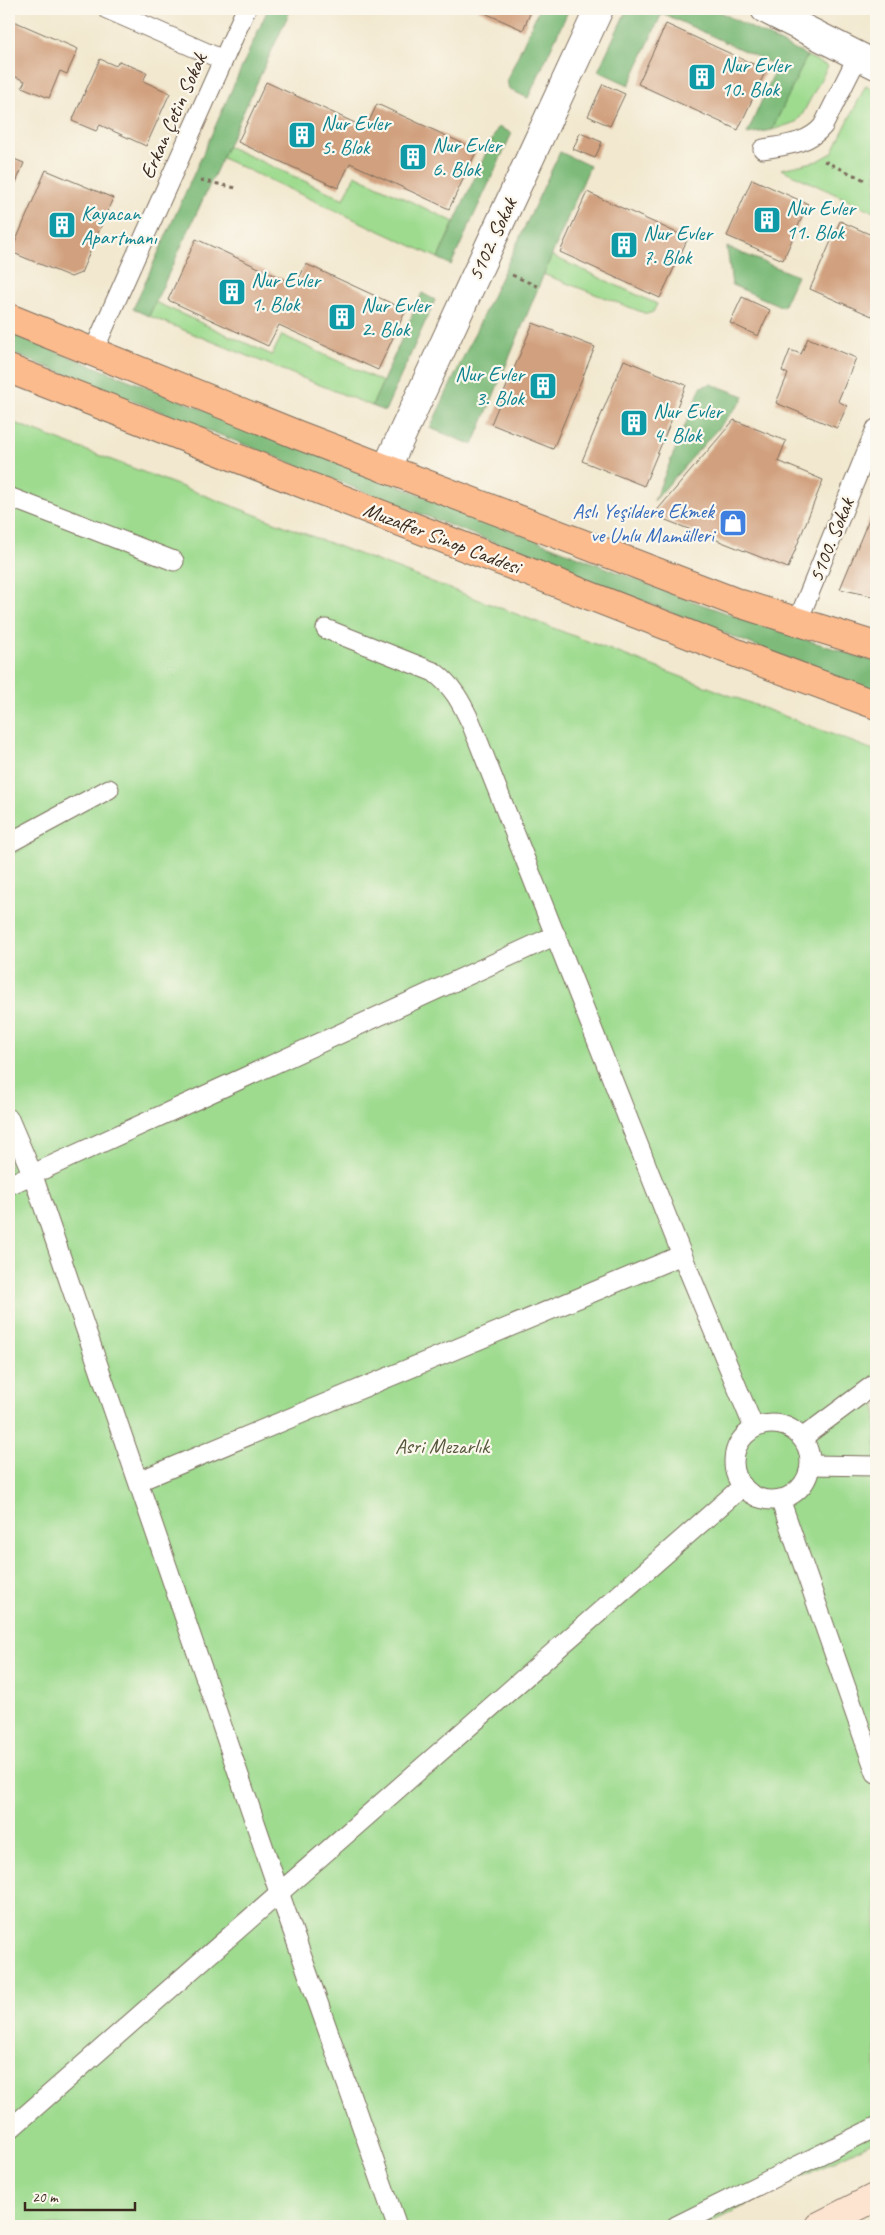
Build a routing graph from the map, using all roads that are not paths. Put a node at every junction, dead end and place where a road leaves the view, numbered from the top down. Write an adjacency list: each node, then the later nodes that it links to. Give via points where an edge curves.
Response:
1 (107, 9): 5 (lane)
2 (246, 9): 5 (lane, Erkan Çetin Sokak)
3 (599, 9): 12 (street, 5102. Sokak)
4 (765, 9): 6 (street)
5 (223, 60): 9 (lane, Erkan Çetin Sokak)
6 (867, 61): 7 (lane, via 818,133 803,141)
7 (763, 149)
8 (9, 318): 9 (main road)
9 (93, 352): 12 (main road)
10 (9, 369): 18 (main road, Muzaffer Sinop Caddesi)
11 (876, 429): 15 (lane, 5100. Sokak)
12 (386, 469): 15 (main road)
13 (9, 497): 14 (lane)
14 (174, 561)
15 (797, 623): 17 (main road)
16 (326, 630): 21 (lane, via 421,666 452,687 471,723)
17 (876, 646)
18 (876, 705)
19 (109, 789): 20 (lane)
20 (9, 843)
21 (556, 935): 23 (lane); 25 (lane)
22 (9, 1119): 23 (lane)
23 (32, 1173): 24 (lane); 31 (lane)
24 (9, 1185)
25 (682, 1255): 27 (lane); 31 (lane)
26 (876, 1383): 28 (lane)
27 (754, 1428): 28 (lane, via 764,1424 786,1426); 32 (lane, via 745,1435 734,1454 737,1477)
28 (802, 1438): 29 (lane)
29 (811, 1465): 30 (lane); 33 (lane, via 801,1487)
30 (876, 1466)
31 (139, 1481): 35 (lane)
32 (743, 1486): 33 (lane, via 760,1498); 35 (lane)
33 (780, 1499): 34 (lane)
34 (876, 1773)
35 (279, 1892): 37 (lane); 39 (lane)
36 (876, 2127): 40 (lane)
37 (9, 2130)
38 (876, 2197): 41 (street)
39 (398, 2226)
40 (676, 2226)
41 (819, 2226)

